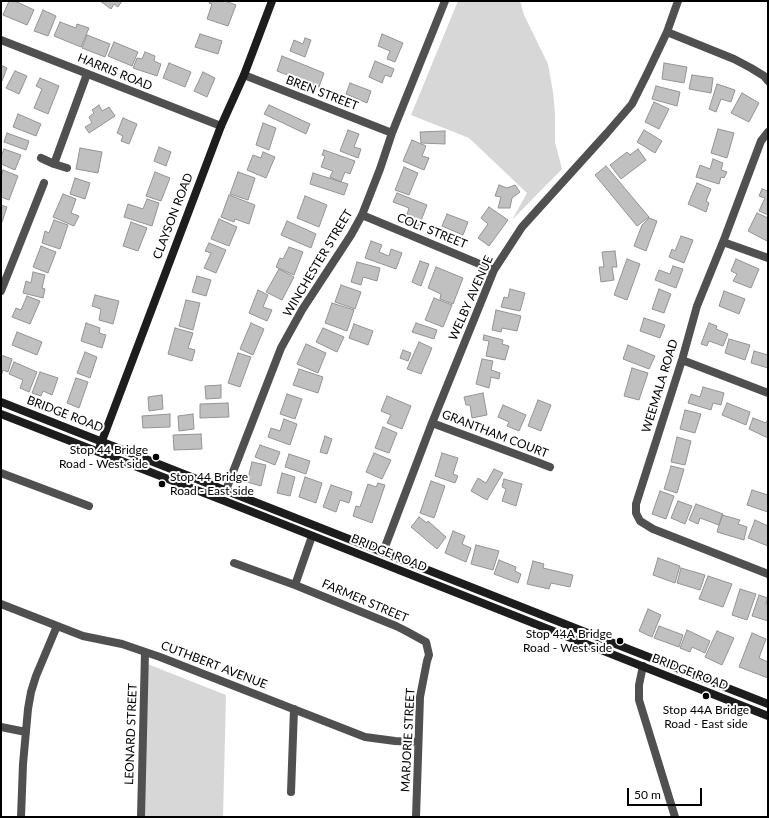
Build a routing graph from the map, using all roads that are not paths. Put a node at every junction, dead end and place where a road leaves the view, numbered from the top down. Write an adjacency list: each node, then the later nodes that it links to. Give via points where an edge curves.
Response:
1 (272, 1): 7 (main road, CLAYSON ROAD)
2 (445, 1): 11 (street, WINCHESTER STREET)
3 (678, 1): 4 (street, WELBY AVENUE)
4 (667, 32): 8 (street, via 734,59 764,76); 19 (street, WELBY AVENUE, via 632,104 522,227)
5 (1, 40): 6 (street, HARRIS ROAD)
6 (87, 74): 9 (street, HARRIS ROAD); 13 (street)
7 (244, 75): 9 (main road, CLAYSON ROAD); 11 (street, BREN STREET)
8 (768, 81)
9 (220, 126): 26 (main road, CLAYSON ROAD)
10 (768, 132): 17 (street, WEEMALA ROAD, via 762,141)
11 (392, 133): 16 (street, WINCHESTER STREET)
12 (41, 158): 13 (street)
13 (54, 164): 14 (street)
14 (67, 168)
15 (44, 183): 20 (street)
16 (362, 215): 19 (street, COLT STREET); 30 (street, WINCHESTER STREET, via 281,348)
17 (723, 242): 18 (street); 21 (street, WEEMALA ROAD, via 697,306)
18 (768, 258)
19 (494, 270): 25 (street, WELBY AVENUE)
20 (1, 291)
21 (682, 360): 22 (street); 37 (street, WEEMALA ROAD, via 636,504 636,513 640,520 653,528)
22 (768, 393)
23 (1, 402): 26 (main road, BRIDGE ROAD)
24 (1, 414): 27 (main road, BRIDGE ROAD)
25 (432, 423): 28 (street, GRANTHAM COURT); 34 (street, WELBY AVENUE)
26 (102, 442): 27 (main road, CLAYSON ROAD); 30 (main road, BRIDGE ROAD)
27 (97, 452): 31 (main road, BRIDGE ROAD)
28 (550, 468)
29 (1, 473): 32 (street)
30 (226, 490): 31 (main road); 34 (main road, BRIDGE ROAD)
31 (222, 500): 33 (main road, BRIDGE ROAD)
32 (89, 506)
33 (312, 536): 36 (main road, BRIDGE ROAD); 38 (street)
34 (383, 552): 36 (main road); 43 (main road, BRIDGE ROAD)
35 (234, 563): 38 (street, FARMER STREET)
36 (379, 563): 44 (main road, BRIDGE ROAD)
37 (768, 574)
38 (295, 585): 41 (street, FARMER STREET, via 406,631)
39 (1, 604): 40 (street, CUTHBERT AVENUE)
40 (57, 626): 42 (street, CUTHBERT AVENUE, via 83,636); 49 (street, via 31,692)
41 (426, 642): 50 (street, MARJORIE STREET, via 429,655 420,697)
42 (145, 652): 46 (street, CUTHBERT AVENUE); 53 (street, LEONARD STREET)
43 (645, 655): 44 (main road); 45 (main road, BRIDGE ROAD)
44 (643, 666): 47 (main road, BRIDGE ROAD); 55 (street, via 639,700)
45 (768, 704)
46 (294, 709): 50 (street, CUTHBERT AVENUE, via 365,737); 51 (street)
47 (768, 716)
48 (1, 727): 49 (street)
49 (26, 732): 52 (street)
50 (418, 742): 54 (street, MARJORIE STREET)
51 (291, 792)
52 (21, 817)
53 (140, 817)
54 (416, 817)
55 (675, 817)

